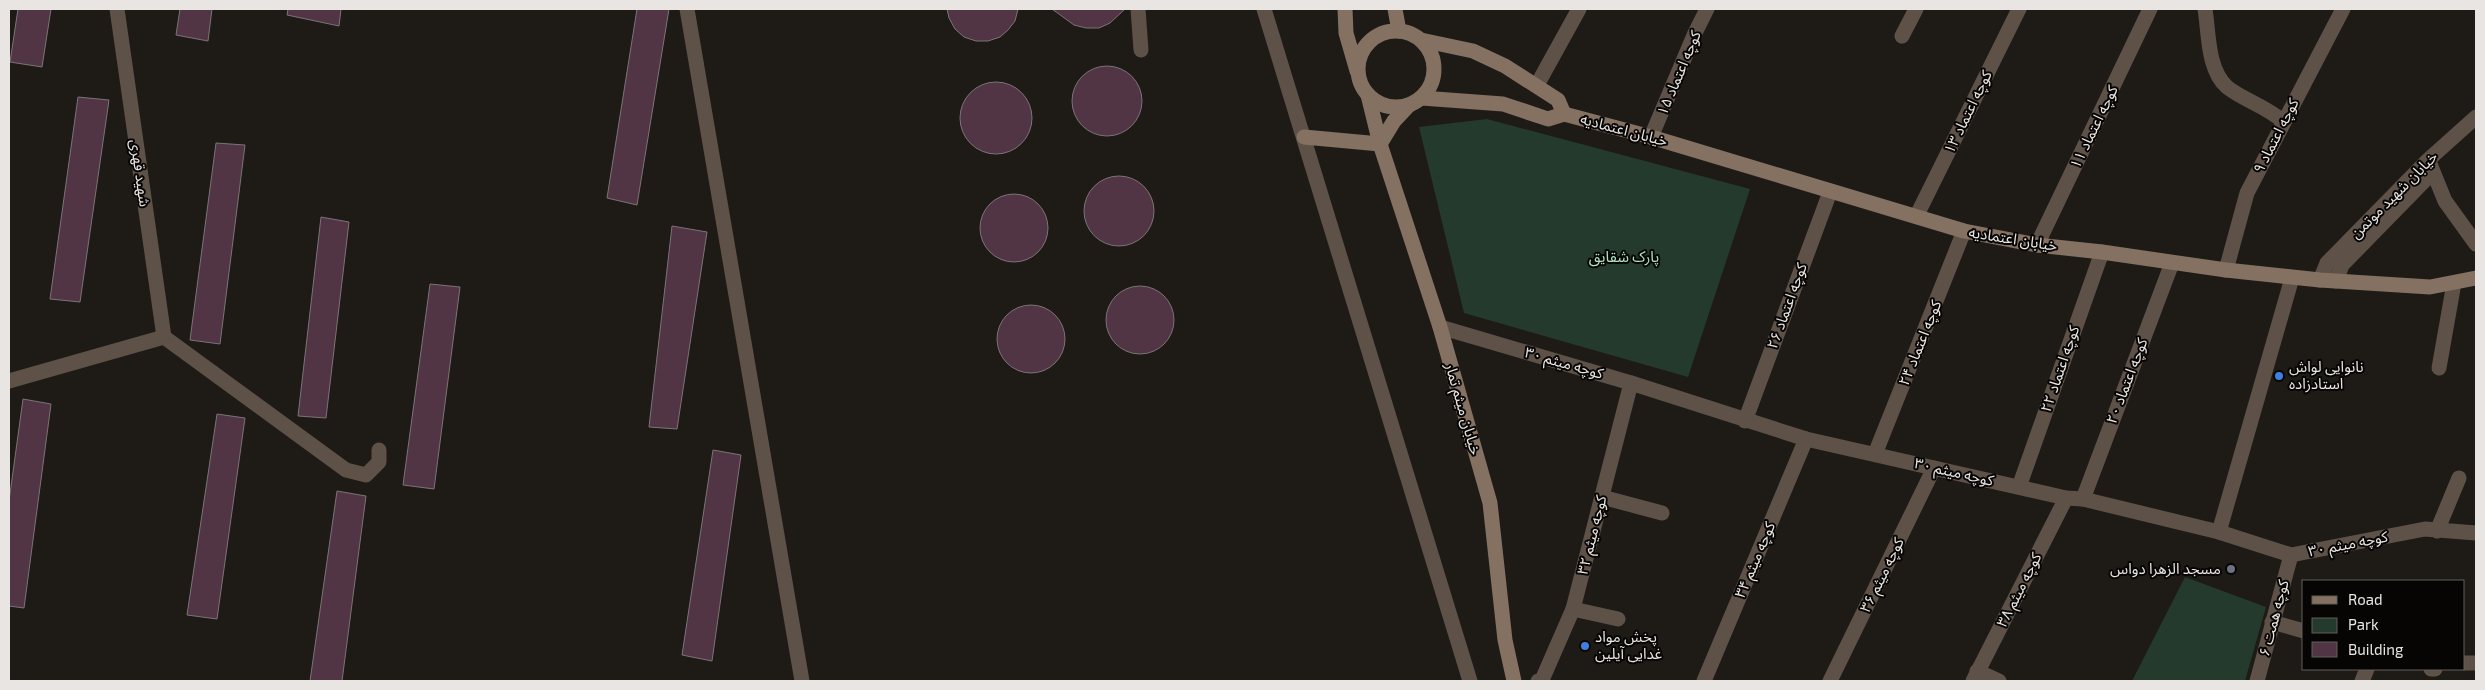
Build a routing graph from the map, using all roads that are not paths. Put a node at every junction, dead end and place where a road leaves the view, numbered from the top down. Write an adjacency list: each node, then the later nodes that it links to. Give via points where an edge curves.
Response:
1 (117, 9): 42 (street, شهید قهری)
2 (687, 9): 66 (street)
3 (1138, 9): 17 (street)
4 (1264, 9): 25 (street)
5 (1345, 9): 19 (street, خیابان میثم تمار, via 1346,33)
6 (1395, 9): 14 (street)
7 (1579, 9): 18 (street)
8 (1707, 9): 24 (street, کوچه اعتماد ۱۵)
9 (1916, 9): 15 (street)
10 (2019, 9): 29 (street, کوچه اعتماد ۱۳)
11 (2150, 9): 32 (street, کوچه اعتماد ۱۱)
12 (2205, 9): 23 (street, via 2212,60 2218,74 2227,86 2270,110)
13 (2343, 9): 23 (street, کوچه اعتماد ۹)
14 (1399, 31): 16 (street); 19 (street, via 1384,33 1371,40 1362,52 1358,67)
15 (1902, 36)
16 (1421, 40): 18 (street, خیابان اعتمادیه, via 1472,51); 20 (street, via 1433,56 1435,71 1431,86)
17 (1141, 50)
18 (1537, 85): 21 (street, خیابان اعتمادیه, via 1558,100)
19 (1364, 88): 20 (street, via 1380,104 1394,107); 26 (street, خیابان میثم تمار)
20 (1415, 102): 21 (street, خیابان اعتمادیه, via 1503,104 1548,119); 26 (street, via 1394,122)
21 (1564, 114): 24 (street, خیابان اعتمادیه)
22 (2476, 117): 27 (street, خیابان شهید موتمن)
23 (2284, 122): 35 (street, کوچه اعتماد ۹, via 2247,193)
24 (1651, 137): 28 (street, خیابان اعتمادیه)
25 (1304, 138): 26 (street); 67 (street)
26 (1380, 144): 41 (street, خیابان میثم تمار)
27 (2431, 166): 31 (street, via 2445,200); 38 (street, خیابان شهید موتمن, via 2327,263); 39 (street, via 2342,264)
28 (1830, 192): 29 (street, خیابان اعتمادیه); 46 (street, کوچه اعتماد ۲۶)
29 (1916, 215): 30 (street, خیابان اعتمادیه)
30 (1964, 231): 32 (street, خیابان اعتمادیه); 49 (street, کوچه اعتماد ۲۴)
31 (2476, 244)
32 (2037, 245): 33 (street, خیابان اعتمادیه)
33 (2102, 252): 34 (street, خیابان اعتمادیه); 52 (street, کوچه اعتماد ۲۲)
34 (2172, 263): 35 (street, خیابان اعتمادیه); 55 (street, کوچه اعتماد ۲۰)
35 (2226, 270): 36 (street, خیابان اعتمادیه)
36 (2292, 278): 38 (street, خیابان اعتمادیه); 58 (street)
37 (2476, 278): 40 (street, خیابان اعتمادیه)
38 (2320, 280): 39 (street, خیابان اعتمادیه)
39 (2336, 281): 40 (street, خیابان اعتمادیه, via 2430,287)
40 (2454, 283): 43 (street)
41 (1440, 326): 45 (street, کوچه میثم ۳۰); 68 (street, خیابان میثم تمار, via 1490,503 1505,640)
42 (164, 337): 44 (street); 48 (street, via 346,470 366,475 379,462)
43 (2440, 368)
44 (9, 381)
45 (1631, 383): 46 (street, کوچه میثم ۳۰); 53 (street, کوچه میثم ۳۲)
46 (1745, 421): 47 (street, کوچه میثم ۳۰)
47 (1806, 439): 49 (street, کوچه میثم ۳۰); 70 (street, کوچه میثم ۳۴)
48 (379, 450)
49 (1876, 454): 50 (street, کوچه میثم ۳۰)
50 (1934, 468): 52 (street, کوچه میثم ۳۰); 71 (street, کوچه میثم ۳۶)
51 (2459, 478): 57 (street)
52 (2019, 487): 54 (street, کوچه میثم ۳۰)
53 (1602, 497): 56 (street); 61 (street, کوچه میثم ۳۲)
54 (2066, 498): 55 (street, کوچه میثم ۳۰); 65 (street, کوچه میثم ۳۸)
55 (2083, 499): 58 (street, کوچه میثم ۳۰)
56 (1662, 513)
57 (2437, 531): 59 (street, کوچه میثم ۳۰); 60 (street, کوچه میثم ۳۰, via 2425,529)
58 (2218, 532): 60 (street, کوچه میثم ۳۰)
59 (2476, 533)
60 (2291, 555): 63 (street, کوچه همت ۶)
61 (1573, 608): 62 (street); 69 (street, کوچه میثم ۳۲, via 1542,680)
62 (1618, 619)
63 (2272, 622): 64 (street); 73 (street, کوچه همت ۶)
64 (2302, 630)
65 (1975, 676): 72 (street)
66 (802, 681)
67 (1470, 681)
68 (1514, 681)
69 (1538, 681)
70 (1704, 681)
71 (1830, 681)
72 (1999, 681)
73 (2257, 681)

